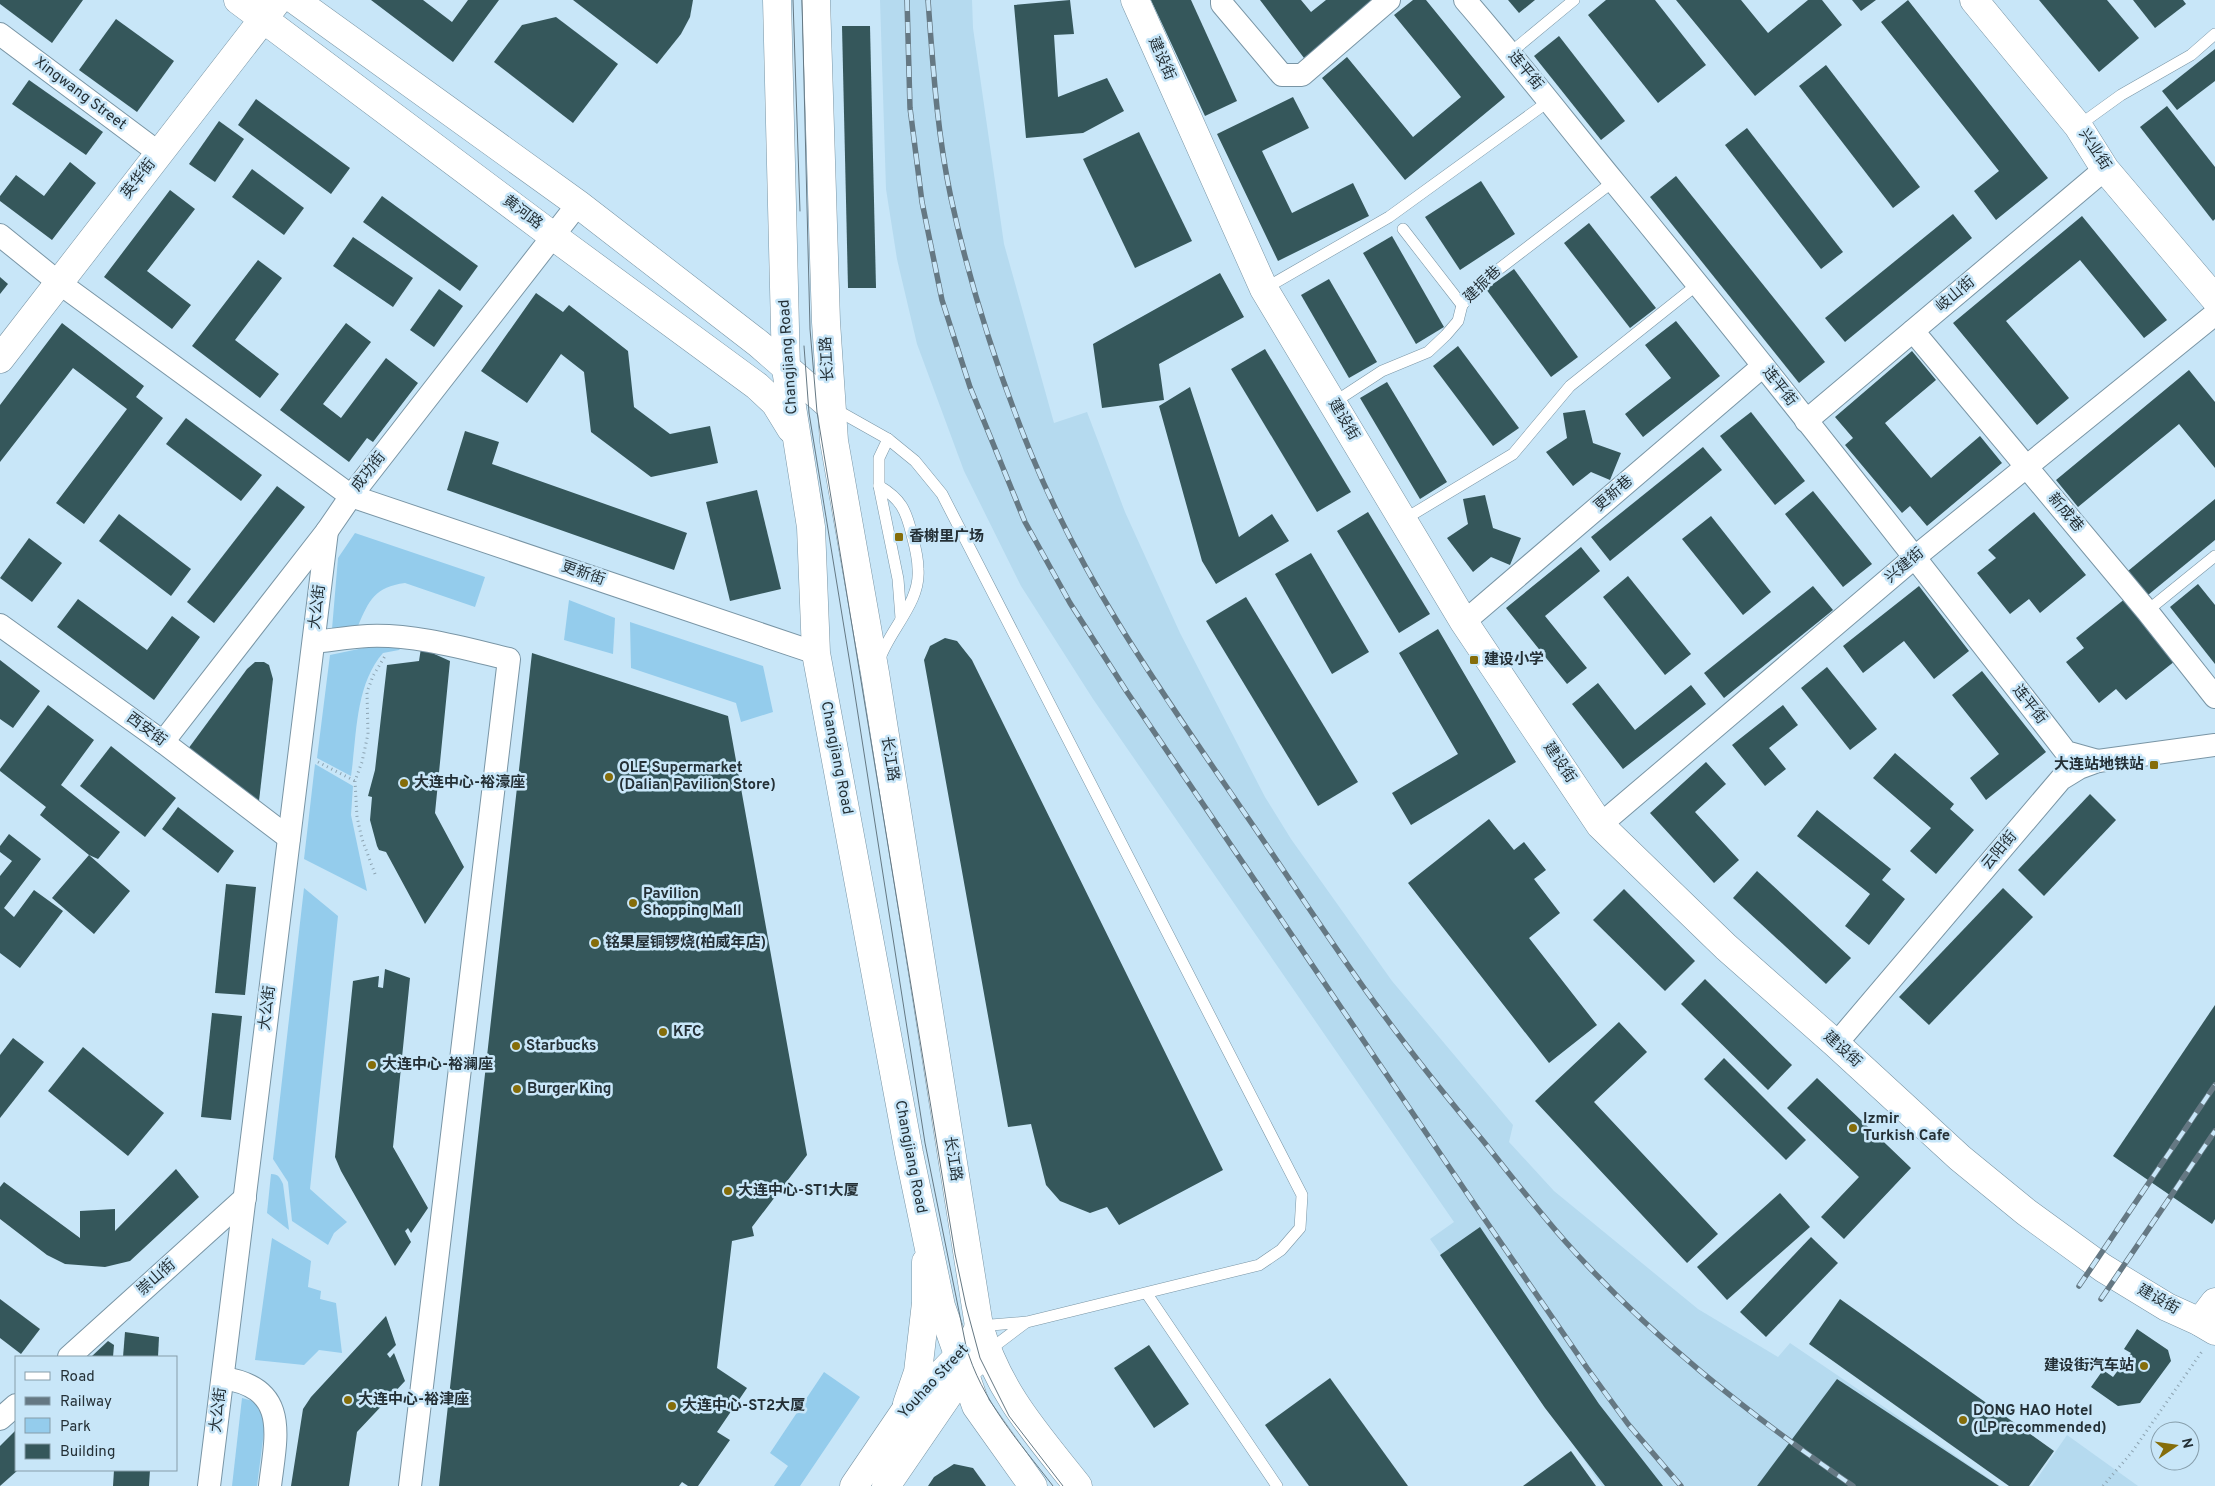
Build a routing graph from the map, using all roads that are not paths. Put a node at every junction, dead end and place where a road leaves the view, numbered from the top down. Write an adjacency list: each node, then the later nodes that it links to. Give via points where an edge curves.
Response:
1 (238, 0): 11 (main road, 黄河路)
2 (295, 0): 20 (main road)
3 (778, 0): 33 (main road, Changjiang Road)
4 (816, 0): 35 (main road, 长江路)
5 (1135, 0): 26 (main road, 建设街)
6 (1222, 0): 7 (street, via 1282,75 1302,75)
7 (1388, 0)
8 (1465, 0): 14 (street, 连平街)
9 (1574, 0): 14 (lane)
10 (1979, 1): 16 (main road, 兴业街)
11 (271, 9): 17 (main road, 英华街); 23 (main road, 黄河路)
12 (0, 34): 17 (street, Xingwang Street)
13 (2215, 34): 16 (lane, via 2191,55 2121,95)
14 (1510, 52): 15 (street, 连平街)
15 (1549, 101): 19 (street, 连平街); 26 (lane, via 1389,217)
16 (2078, 126): 18 (main road, 兴业街)
17 (159, 153): 24 (main road, 英华街)
18 (2106, 169): 27 (main road, 兴业街); 30 (street, 岐山街)
19 (1614, 181): 25 (street, 连平街); 28 (lane, 建振巷, via 1486,279)
20 (578, 204): 23 (street, 成功街); 33 (main road)
21 (1403, 229): 28 (lane)
22 (0, 235): 24 (street, 更新街)
23 (553, 236): 37 (main road, 黄河路, via 758,386 775,403); 41 (street, 成功街)
24 (58, 282): 31 (main road, 英华街); 41 (street, 更新街)
25 (1698, 284): 32 (street, 连平街); 42 (lane, via 1570,386 1513,454)
26 (1264, 289): 34 (main road, 建设街)
27 (2215, 299)
28 (1462, 305): 34 (lane, 建振巷, via 1458,321 1428,352 1382,371)
29 (2215, 314): 39 (street, 兴建街)
30 (1914, 331): 36 (street, 岐山街); 39 (street, 新成巷)
31 (0, 359)
32 (1763, 366): 36 (street, 连平街); 48 (street, 更新巷)
33 (786, 368): 35 (main road); 37 (main road, Changjiang Road)
34 (1333, 403): 42 (main road, 建设街)
35 (830, 406): 38 (lane); 52 (main road, 长江路)
36 (1806, 421): 45 (street, 连平街)
37 (795, 436): 51 (main road, Changjiang Road, via 811,527)
38 (888, 439): 40 (lane, via 879,458); 62 (lane, via 915,461 942,494 1302,1195 1300,1228 1281,1250 1259,1265)
39 (2026, 467): 45 (street, 兴建街); 46 (street, 新成巷)
40 (879, 486): 47 (lane, via 898,579); 47 (lane, via 902,505 919,571 913,595)
41 (350, 496): 43 (street, 成功街); 51 (street, 更新街)
42 (1403, 520): 48 (main road, 建设街)
43 (327, 531): 50 (street, 大公街); 54 (street, 成功街)
44 (2215, 556): 46 (lane)
45 (1915, 557): 56 (street, 连平街, via 2066,752); 57 (street, 兴建街)
46 (2147, 611): 53 (street, 新成巷)
47 (901, 618): 52 (lane)
48 (1464, 622): 57 (main road, 建设街)
49 (0, 625): 54 (street, 西安街)
50 (314, 642): 58 (street, 大公街); 73 (street, via 388,636 448,644 509,659)
51 (816, 653): 61 (main road, Changjiang Road)
52 (875, 673): 64 (main road, 长江路)
53 (2215, 697)
54 (163, 742): 58 (street, 西安街)
55 (2215, 746): 56 (street, 云阳街)
56 (2098, 761): 59 (street, 云阳街, via 2061,779)
57 (1600, 825): 59 (main road, 建设街, via 1726,947)
58 (289, 838): 60 (street, 大公街)
59 (1836, 1044): 65 (main road, 建设街, via 1960,1158 2026,1212 2103,1268 2167,1307)
60 (245, 1198): 67 (street, 崇山街); 69 (street, 大公街)
61 (927, 1246): 68 (main road, Changjiang Road, via 941,1306); 70 (main road, via 926,1303 919,1364)
62 (1147, 1294): 63 (lane); 78 (lane)
63 (1027, 1322): 64 (lane); 66 (lane)
64 (978, 1326): 66 (main road, 长江路); 68 (main road, Youhao Street)
65 (2209, 1326)
66 (986, 1352): 68 (main road, Youhao Street); 77 (main road, 长江路, via 1016,1407)
67 (70, 1356)
68 (961, 1364): 70 (main road, Youhao Street); 75 (main road, Youhao Street); 76 (main road, Changjiang Road, via 976,1406)
69 (223, 1378): 71 (street, 大公街); 72 (street, via 251,1386 262,1395 276,1416)
70 (905, 1410): 74 (main road, Youhao Street)
71 (209, 1486)
72 (270, 1486)
73 (410, 1486)
74 (854, 1486)
75 (886, 1486)
76 (1033, 1486)
77 (1078, 1486)
78 (1277, 1486)

